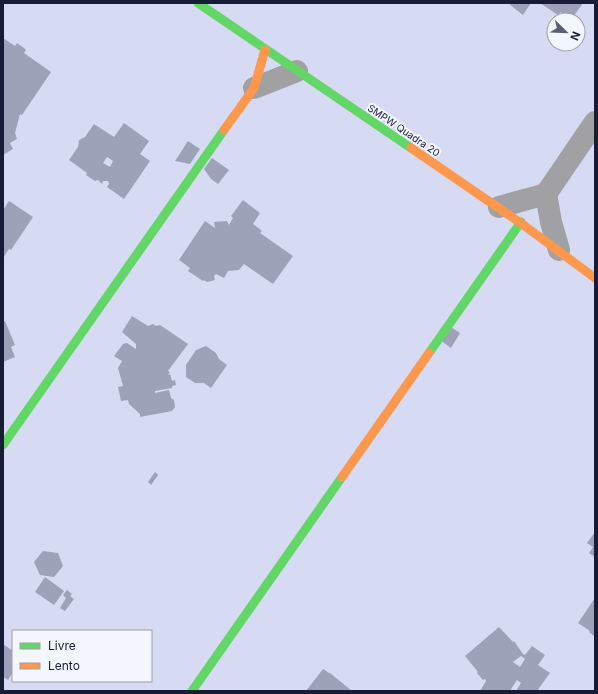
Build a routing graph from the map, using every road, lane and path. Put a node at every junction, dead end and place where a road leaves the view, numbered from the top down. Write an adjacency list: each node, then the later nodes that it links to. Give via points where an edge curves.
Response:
1 (198, 3): 2 (street, SMPW Quadra 20)
2 (265, 50): 3 (street, SMPW Quadra 20); 4 (street)
3 (297, 71): 4 (street); 7 (street, SMPW Quadra 20)
4 (254, 88): 11 (street)
5 (595, 122): 6 (street)
6 (546, 194): 7 (street); 9 (street)
7 (499, 207): 8 (street, SMPW Quadra 20)
8 (521, 222): 9 (street, SMPW Quadra 20); 12 (street)
9 (560, 250): 10 (street, SMPW Quadra 20)
10 (595, 278)
11 (3, 445)
12 (192, 691)

